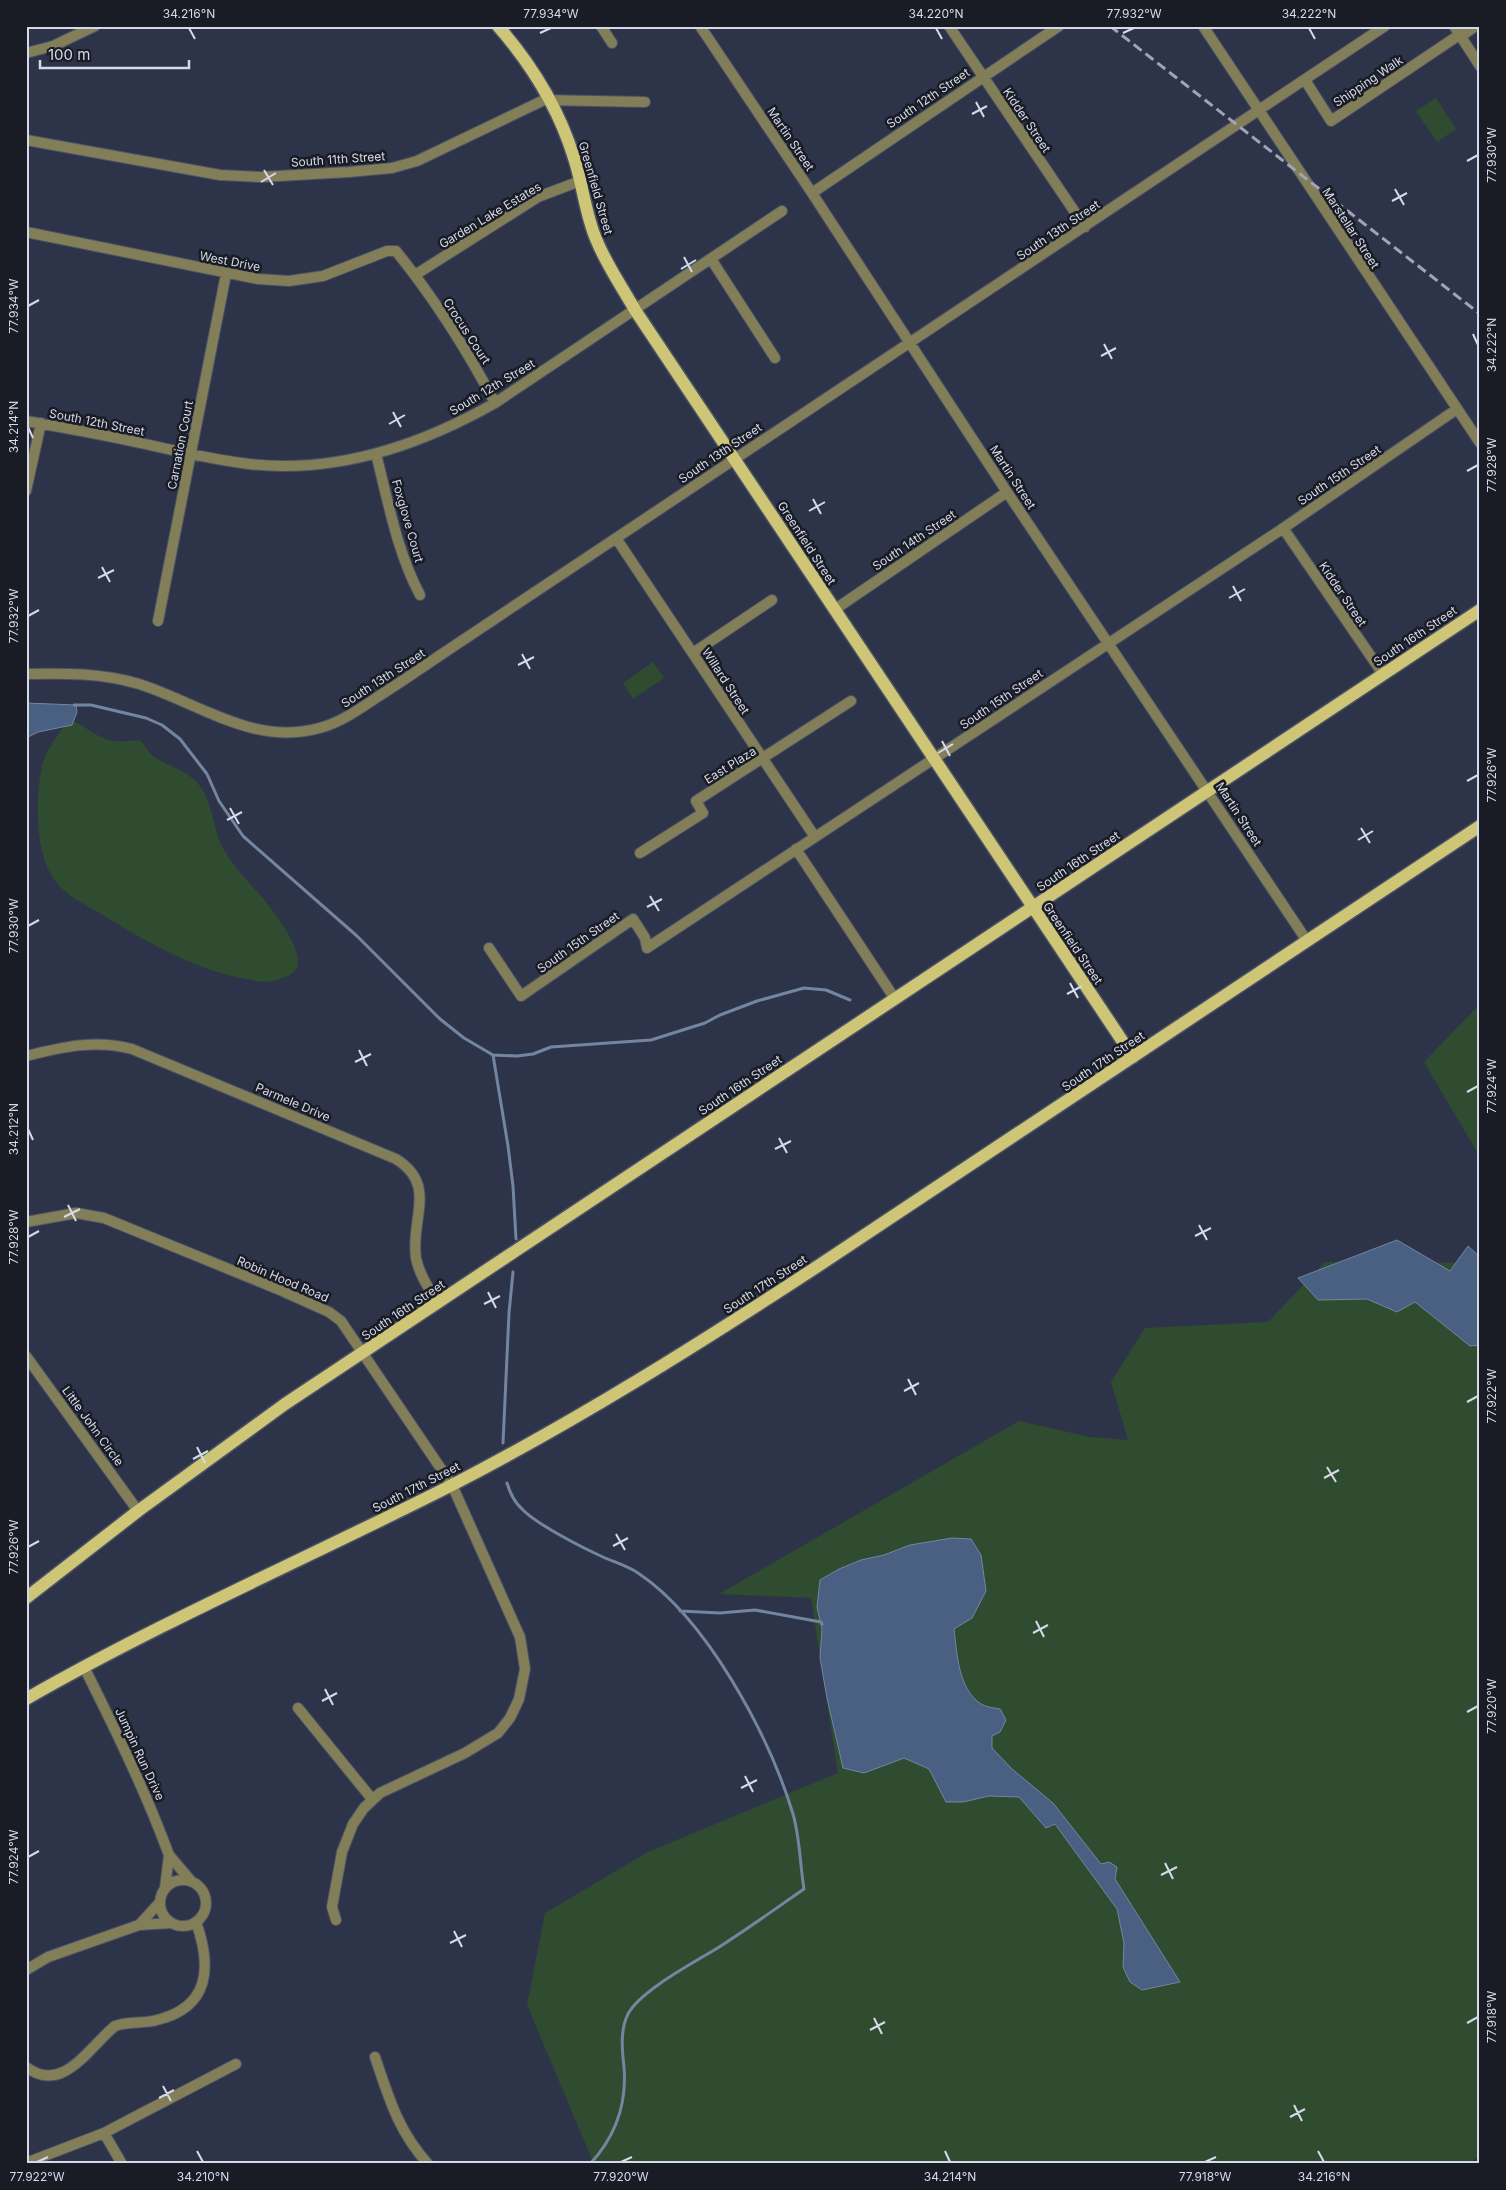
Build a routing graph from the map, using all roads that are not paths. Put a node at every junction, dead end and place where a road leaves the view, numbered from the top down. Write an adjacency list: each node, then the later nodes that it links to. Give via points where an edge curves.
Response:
1 (95, 26): 12 (street, via 53,46)
2 (498, 26): 16 (main road, Greenfield Street, via 525,59)
3 (601, 26): 11 (street)
4 (700, 26): 21 (street, Martin Street)
5 (949, 26): 14 (street, Kidder Street)
6 (1060, 26): 14 (street, South 12th Street)
7 (1203, 26): 18 (street, Marstellar Street)
8 (1385, 26): 15 (street, South 13th Street)
9 (1476, 26): 10 (street, Shipping Walk)
10 (1458, 32): 13 (street); 15 (street, Shipping Walk, via 1331,121)
11 (612, 43)
12 (26, 53)
13 (1480, 66)
14 (983, 76): 21 (street, South 12th Street); 23 (street, Kidder Street)
15 (1305, 80): 18 (street, South 13th Street)
16 (550, 100): 17 (street); 19 (street, South 11th Street, via 528,106 417,161 392,168 349,172 261,177 220,175); 20 (main road, Greenfield Street, via 563,125)
17 (645, 102)
18 (1259, 111): 23 (street, South 13th Street); 32 (street, Marstellar Street)
19 (26, 140)
20 (580, 182): 27 (street, Garden Lake Estates, via 538,197); 28 (main road, Greenfield Street, via 587,217 597,242)
21 (812, 192): 29 (street, Martin Street)
22 (782, 211): 25 (street, South 12th Street)
23 (1086, 227): 29 (street, South 13th Street)
24 (26, 232): 26 (street, West Drive)
25 (711, 259): 28 (street, South 12th Street); 30 (street)
26 (226, 274): 27 (street, West Drive, via 298,280 334,273 392,250); 36 (street, Carnation Court)
27 (415, 275): 31 (street, Crocus Court)
28 (635, 310): 31 (street, South 12th Street); 38 (main road, Greenfield Street)
29 (910, 343): 38 (street, South 13th Street); 40 (street, Martin Street)
30 (775, 358)
31 (495, 402): 37 (street, South 12th Street, via 431,436)
32 (1457, 409): 35 (street, Marstellar Street); 41 (street, South 15th Street)
33 (26, 421): 34 (street, South 12th Street)
34 (41, 423): 36 (street, South 12th Street); 39 (street)
35 (1480, 443)
36 (191, 454): 37 (street, South 12th Street, via 251,464 288,465 325,463); 47 (street, Carnation Court)
37 (376, 454): 43 (street, Foxglove Court, via 402,550)
38 (735, 459): 42 (street, South 13th Street); 45 (main road, Greenfield Street)
39 (26, 491)
40 (1007, 492): 45 (street, South 14th Street); 48 (street, Martin Street)
41 (1283, 528): 48 (street, South 15th Street); 51 (street, Kidder Street)
42 (616, 538): 49 (street, Willard Street); 50 (street, South 13th Street, via 355,712 321,728 296,732 264,731 138,684 97,675)
43 (420, 595)
44 (772, 600): 49 (street)
45 (834, 610): 54 (main road, Greenfield Street)
46 (1480, 610): 51 (main road, South 16th Street)
47 (158, 621)
48 (1108, 642): 54 (street, South 15th Street); 55 (street, Martin Street)
49 (693, 652): 53 (street, Willard Street)
50 (26, 674)
51 (1382, 674): 55 (main road, South 16th Street)
52 (851, 701): 53 (street, East Plaza)
53 (763, 759): 57 (street, Willard Street); 59 (street, East Plaza, via 696,801 703,813)
54 (935, 759): 57 (street, South 15th Street); 60 (main road, Greenfield Street)
55 (1209, 791): 60 (main road, South 16th Street); 61 (street, Martin Street)
56 (1480, 826): 61 (main road, South 17th Street)
57 (816, 837): 58 (street, South 15th Street)
58 (796, 849): 62 (street, South 15th Street, via 646,948 633,919 521,996); 63 (street)
59 (640, 853)
60 (1032, 908): 63 (main road, South 16th Street); 65 (main road, Greenfield Street)
61 (1307, 941): 65 (main road, South 17th Street)
62 (489, 948)
63 (895, 999): 67 (main road, South 16th Street)
64 (26, 1056): 67 (street, Parmele Drive, via 85,1044 132,1049 400,1161 412,1171 420,1188 416,1257)
65 (1133, 1057): 70 (main road, South 17th Street, via 707,1338 548,1434)
66 (26, 1222): 68 (street, Robin Hood Road, via 76,1213 112,1221 329,1312 341,1321)
67 (438, 1303): 68 (main road, South 16th Street)
68 (363, 1353): 70 (street, Robin Hood Road); 71 (main road, South 16th Street, via 285,1404)
69 (26, 1356): 71 (street, Little John Circle)
70 (452, 1484): 73 (main road, South 17th Street); 76 (street, Robin Hood Road, via 520,1637 526,1669 524,1684 510,1718 498,1732 465,1753)
71 (138, 1511): 72 (main road, South 16th Street)
72 (26, 1598)
73 (84, 1667): 74 (main road, South 17th Street); 77 (street, Jumpin Run Drive, via 127,1752)
74 (26, 1699)
75 (298, 1708): 76 (street)
76 (372, 1799): 81 (street, via 353,1824 342,1852 332,1907)
77 (169, 1855): 78 (street, Jumpin Run Drive); 79 (street, Jumpin Run Drive)
78 (191, 1881): 79 (street, via 176,1880); 82 (street, Jumpin Run Drive, via 202,1890 206,1901 204,1913)
79 (165, 1888): 80 (street, Jumpin Run Drive)
80 (160, 1902): 83 (street, via 163,1915); 84 (street, Jumpin Run Drive)
81 (336, 1920)
82 (196, 1922): 83 (street, Jumpin Run Drive, via 184,1926); 88 (street, via 204,1972 200,1992 192,2004 157,2021 115,2026 63,2073 42,2075)
83 (172, 1923): 84 (street, Jumpin Run Drive)
84 (139, 1925): 85 (street, Jumpin Run Drive, via 48,1957)
85 (26, 1970)
86 (375, 2057): 92 (street, via 397,2122)
87 (236, 2064): 89 (street)
88 (26, 2067)
89 (104, 2132): 90 (street); 91 (street)
90 (31, 2161)
91 (122, 2164)
92 (428, 2164)

